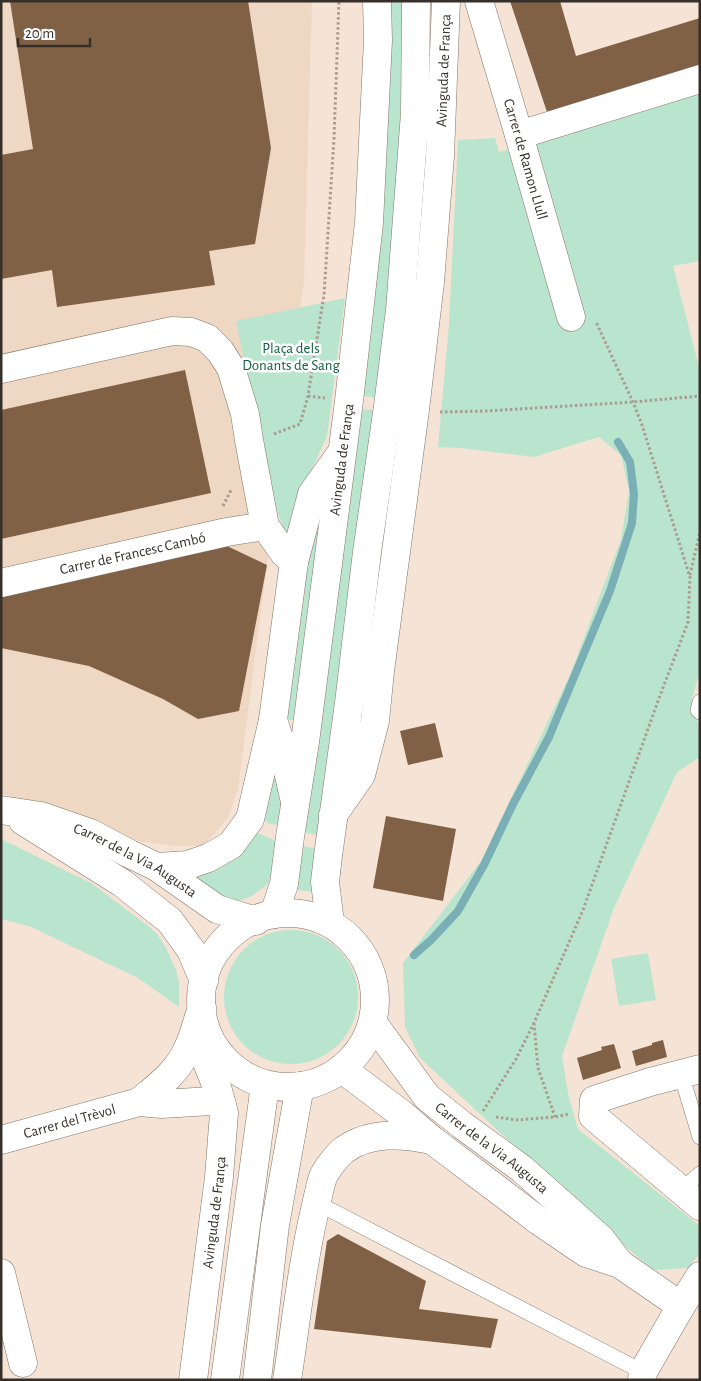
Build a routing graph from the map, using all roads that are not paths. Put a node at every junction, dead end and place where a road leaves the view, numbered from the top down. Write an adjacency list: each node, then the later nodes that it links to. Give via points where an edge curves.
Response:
1 (377, 1): 9 (street, Avinguda de França, via 369,223)
2 (416, 1): 18 (street, Avinguda de França, via 415,113 400,310)
3 (446, 1): 18 (street, Avinguda de França, via 440,156 430,282 375,721 361,775)
4 (479, 1): 6 (street, Carrer de Ramon Llull)
5 (700, 78): 6 (street)
6 (520, 135): 7 (street, Carrer de Ramon Llull)
7 (571, 317)
8 (1, 370): 10 (street, via 172,331 191,332 207,338 231,368 245,414)
9 (342, 452): 11 (street, via 312,494); 16 (street, Avinguda de França)
10 (265, 526): 11 (street); 12 (street, Carrer de Francesc Cambó, via 225,520)
11 (294, 562): 15 (street)
12 (1, 583)
13 (700, 702): 14 (lane)
14 (700, 712)
15 (273, 720): 16 (street); 19 (street, via 250,819 230,846 188,865)
16 (296, 802): 20 (street, Avinguda de França, via 284,884)
17 (5, 811): 19 (street, Carrer de la Via Augusta, via 41,816 90,833); 22 (street, Carrer de la Via Augusta, via 122,883 170,921 191,950)
18 (333, 815): 21 (street, Avinguda de França, via 325,882)
19 (157, 867): 20 (street, Carrer de la Via Augusta, via 217,909)
20 (265, 918): 21 (street, via 302,914); 22 (street, via 246,924 223,942 209,964)
21 (330, 923): 24 (street, via 353,941 369,966 376,994)
22 (204, 981): 23 (street)
23 (202, 1008): 25 (street); 30 (street, Carrer del Trèvol, via 189,1048 180,1062)
24 (373, 1023): 26 (street, via 361,1048); 37 (street, Carrer de la Via Augusta, via 427,1097 473,1121 601,1239)
25 (212, 1047): 28 (street, via 248,1077); 31 (street, Avinguda de França, via 208,1065)
26 (342, 1069): 29 (street, via 325,1079); 34 (street, Carrer de la Via Augusta)
27 (691, 1071): 32 (lane); 35 (street, via 594,1100 593,1116)
28 (265, 1085): 29 (street); 44 (street, Avinguda de França)
29 (300, 1086): 45 (street, via 275,1225)
30 (139, 1102): 31 (street, Carrer del Trèvol, via 211,1101); 33 (street, Carrer del Trèvol)
31 (222, 1106): 43 (street, Avinguda de França, via 219,1177)
32 (700, 1137)
33 (1, 1140)
34 (432, 1140): 36 (street, via 378,1136 343,1150 324,1175); 37 (street, Carrer de la Via Augusta, via 586,1253)
35 (693, 1190)
36 (317, 1203): 42 (lane); 46 (street)
37 (620, 1264): 40 (street, Carrer de la Via Augusta)
38 (1, 1273): 41 (street)
39 (700, 1276): 40 (street)
40 (681, 1306): 42 (street)
41 (23, 1363)
42 (642, 1376)
43 (193, 1380)
44 (225, 1380)
45 (257, 1380)
46 (287, 1380)

